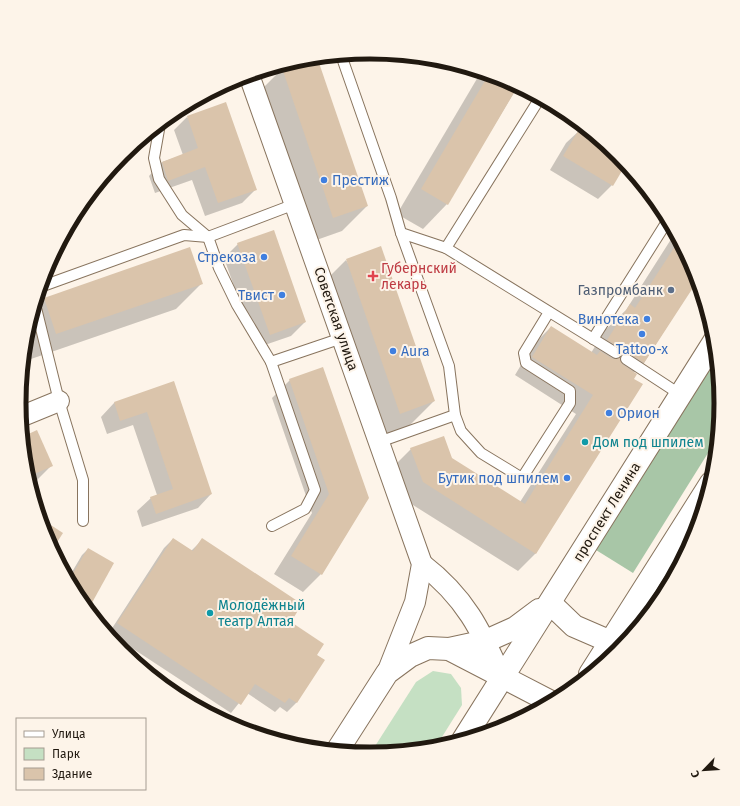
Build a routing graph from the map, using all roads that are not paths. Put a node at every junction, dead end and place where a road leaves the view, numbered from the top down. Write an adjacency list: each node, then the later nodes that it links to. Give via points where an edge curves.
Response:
1 (343, 60): 7 (lane)
2 (252, 80): 5 (street, Советская улица)
3 (537, 102): 9 (lane)
4 (159, 132): 8 (lane, via 154,158 159,179 182,215)
5 (295, 204): 8 (lane); 13 (street, Советская улица)
6 (665, 226): 14 (lane)
7 (401, 233): 9 (lane); 22 (lane, via 449,366)
8 (208, 237): 10 (lane, via 184,235); 18 (lane, via 219,268 237,305)
9 (446, 248): 11 (lane)
10 (47, 285)
11 (549, 312): 14 (lane); 22 (lane, via 524,353 526,363 570,391 570,403 522,478 481,453 461,432)
12 (38, 315): 20 (lane)
13 (342, 338): 18 (lane); 23 (street, Советская улица)
14 (593, 339): 16 (lane)
15 (709, 349): 19 (main road, проспект Ленина)
16 (616, 353)
17 (626, 359): 19 (lane)
18 (271, 362): 26 (lane, via 315,490 304,509)
19 (681, 395): 28 (main road, проспект Ленина)
20 (59, 401): 21 (street); 25 (lane, via 83,480)
21 (27, 414)
22 (455, 415): 23 (lane)
23 (379, 442): 27 (street, Советская улица)
24 (699, 501): 30 (main road)
25 (83, 521)
26 (272, 526)
27 (422, 564): 29 (street, via 442,579 466,606); 33 (street, via 415,602)
28 (550, 602): 29 (main road, проспект Ленина, via 515,628); 30 (main road, via 574,626); 34 (main road, проспект Ленина)
29 (486, 640): 31 (main road, проспект Ленина); 34 (street)
30 (611, 642): 32 (main road)
31 (449, 649): 33 (main road, via 428,648 410,656); 34 (main road)
32 (600, 659)
33 (387, 673): 37 (main road)
34 (502, 678): 35 (main road); 36 (main road, проспект Ленина)
35 (545, 699)
36 (468, 733)
37 (340, 745)

